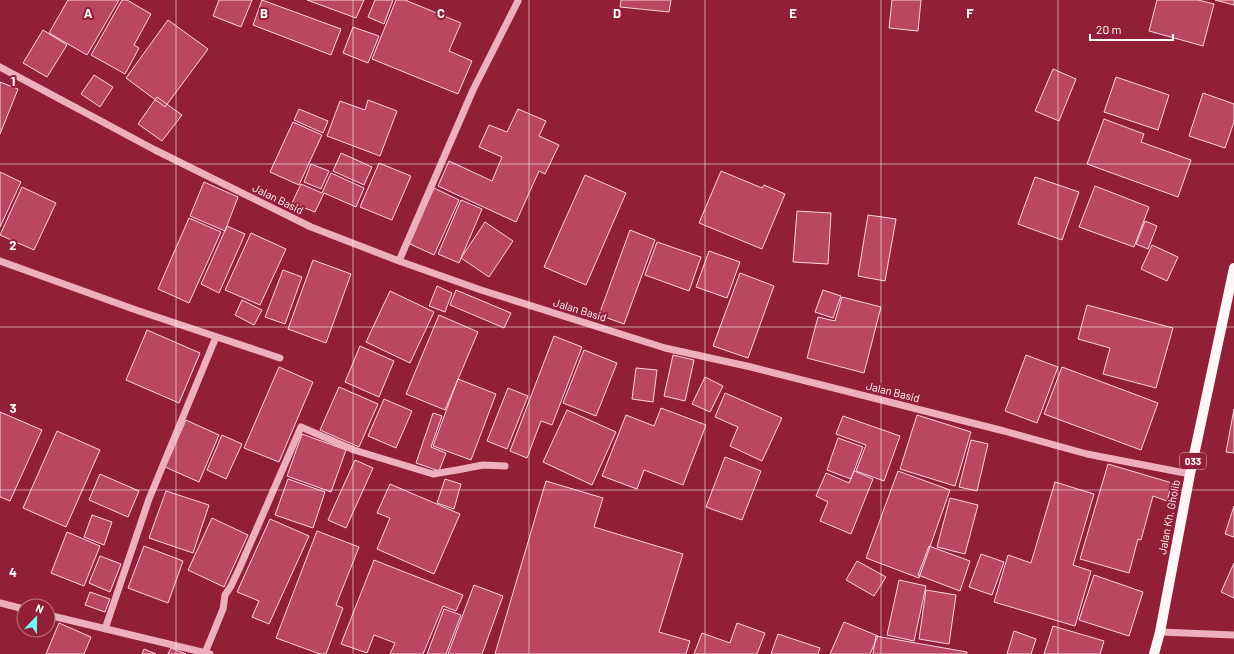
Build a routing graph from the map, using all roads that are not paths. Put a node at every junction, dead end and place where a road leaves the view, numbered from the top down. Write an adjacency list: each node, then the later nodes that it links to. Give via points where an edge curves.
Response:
1 (518, 1): 4 (street, via 473,90)
2 (0, 67): 4 (street, Jalan Basid, via 155,150 311,227)
3 (0, 261): 6 (street)
4 (399, 262): 9 (street, Jalan Basid, via 665,348 751,367 1087,454)
5 (1234, 268): 9 (main road, Jalan Kh. Gholib / 033)
6 (216, 337): 7 (street); 13 (street, via 149,499)
7 (280, 358)
8 (505, 466): 16 (street, via 483,465 433,474 354,450 300,427 240,567 225,595 223,609)
9 (1190, 474): 14 (main road, Jalan Kh. Gholib / 033)
10 (0, 603): 11 (street)
11 (16, 607)
12 (56, 617): 13 (street)
13 (105, 629): 16 (street)
14 (1160, 632): 15 (street); 17 (main road, Jalan Kh. Gholib / 033)
15 (1234, 635)
16 (208, 653)
17 (1154, 654)

